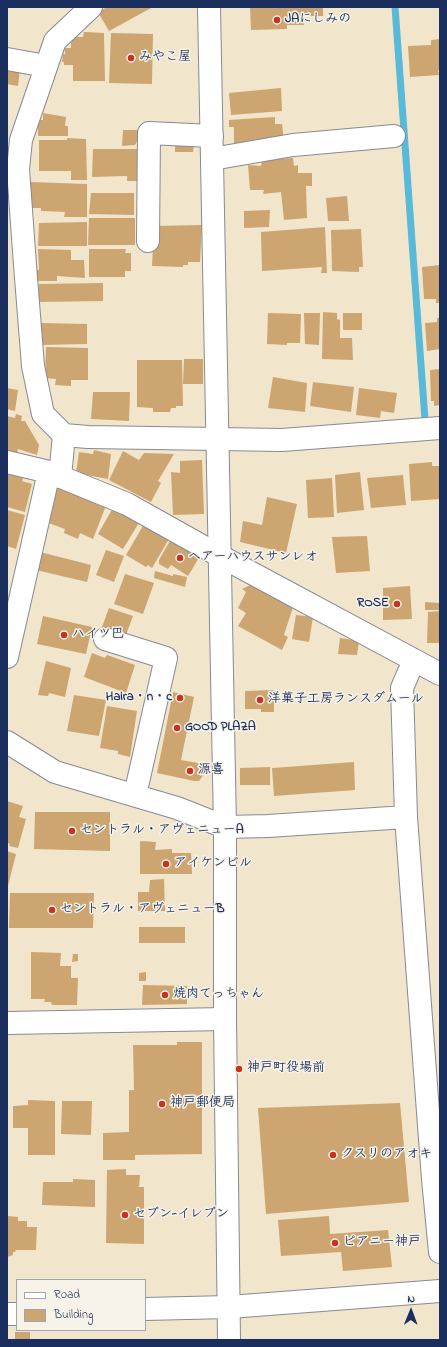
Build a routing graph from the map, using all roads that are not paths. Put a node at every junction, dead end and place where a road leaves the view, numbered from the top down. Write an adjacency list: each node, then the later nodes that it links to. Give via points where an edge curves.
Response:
1 (91, 7): 4 (street, via 55,41)
2 (209, 7): 5 (street)
3 (7, 59): 4 (street)
4 (46, 66): 10 (street, via 21,140 18,169 33,366 43,414)
5 (212, 136): 7 (street); 8 (street, via 148,133)
6 (394, 136): 7 (street, via 293,145)
7 (212, 159): 11 (street)
8 (148, 241)
9 (440, 428): 11 (street, via 282,440)
10 (64, 435): 11 (street); 13 (street)
11 (218, 440): 14 (street)
12 (7, 462): 13 (street)
13 (54, 474): 14 (street, via 127,504); 16 (street)
14 (220, 556): 17 (street); 22 (street)
15 (105, 639): 20 (street, via 166,658)
16 (7, 657)
17 (414, 660): 18 (street); 21 (street, via 402,688)
18 (440, 674)
19 (7, 742): 20 (street, via 55,772)
20 (135, 795): 22 (street)
21 (406, 817): 22 (street); 25 (street)
22 (225, 827): 23 (street)
23 (225, 1019): 24 (street); 27 (street)
24 (7, 1023)
25 (440, 1252)
26 (440, 1291): 27 (street)
27 (229, 1307): 28 (street); 29 (street)
28 (146, 1309)
29 (229, 1340)

